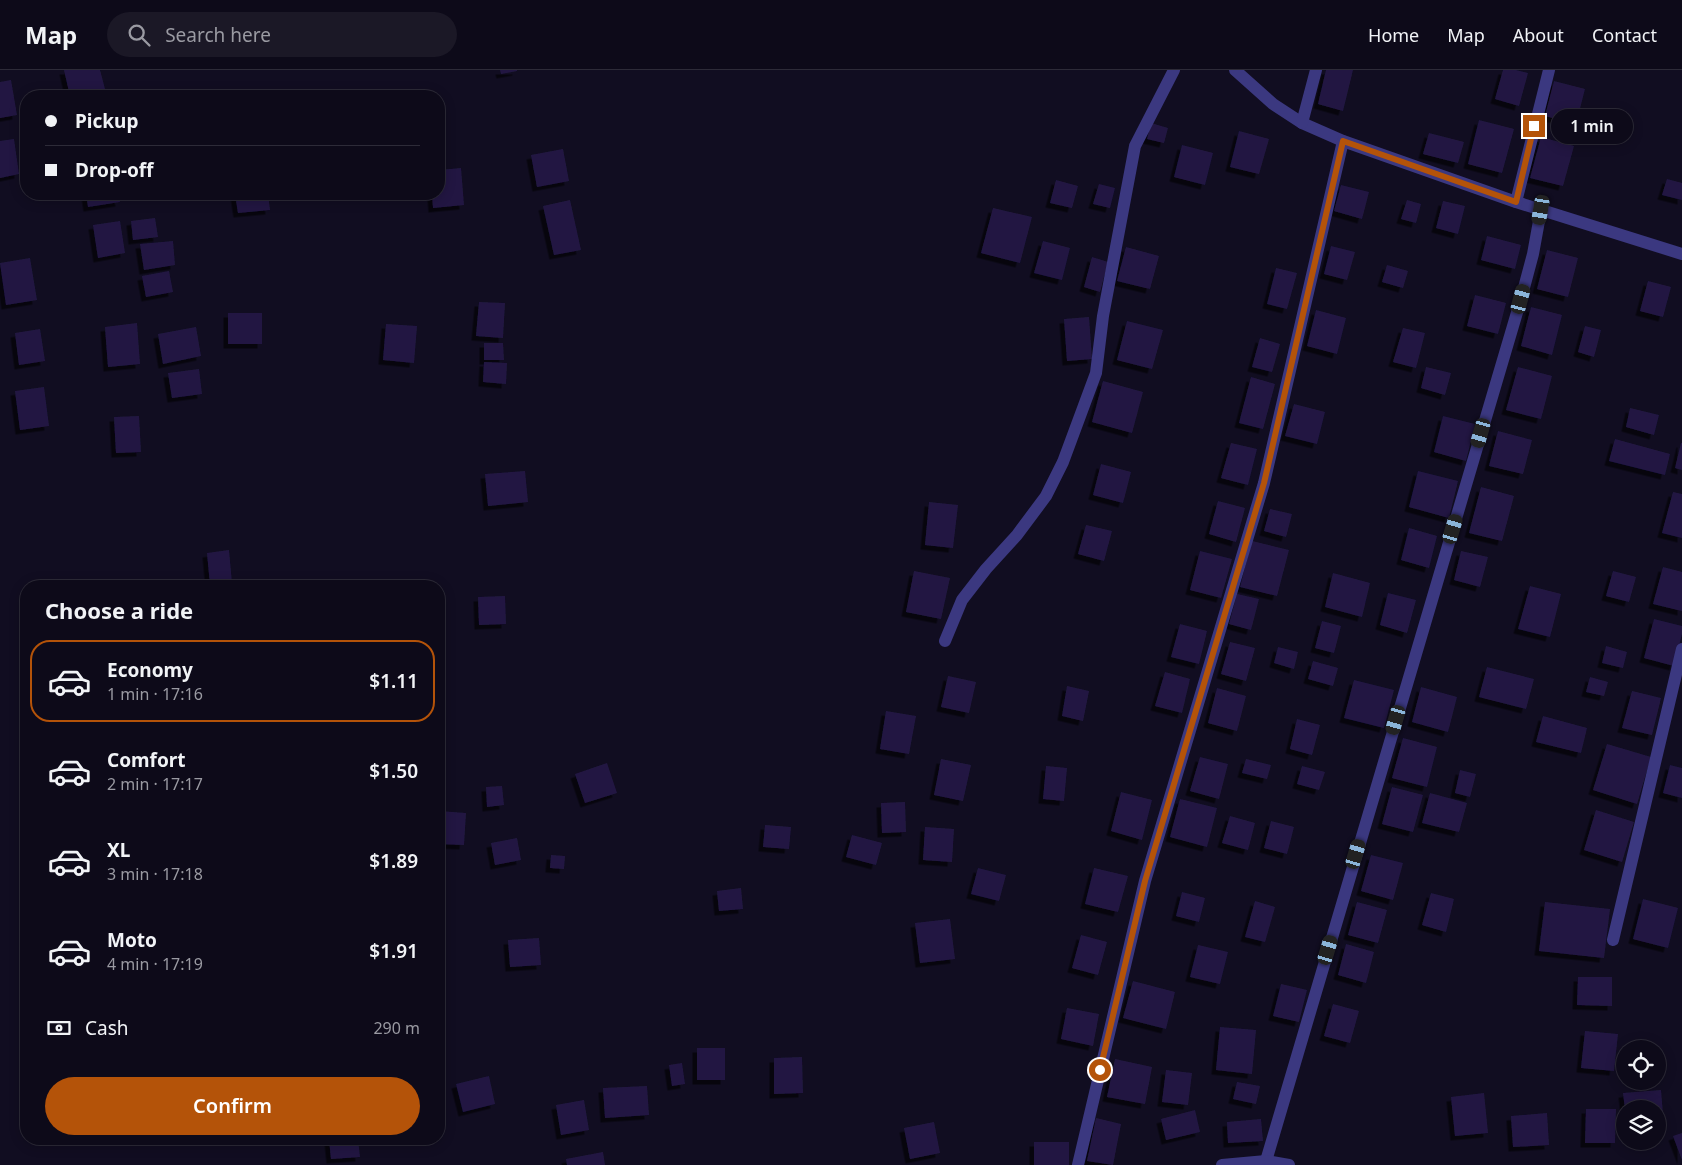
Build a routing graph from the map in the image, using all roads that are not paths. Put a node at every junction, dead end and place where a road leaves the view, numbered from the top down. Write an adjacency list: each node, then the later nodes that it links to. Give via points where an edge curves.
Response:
1 (1174, 70): 10 (street, via 1135,146 1103,316 1096,374 1063,462 1046,496 962,600)
2 (1235, 70): 5 (street, via 1273,104)
3 (1316, 70): 5 (street)
4 (1548, 70): 7 (street)
5 (1302, 124): 6 (street)
6 (1343, 141): 7 (street); 14 (street, via 1264,483 1145,881)
7 (1516, 202): 8 (street)
8 (1541, 210): 9 (street); 13 (street, via 1521,299)
9 (1682, 254)
10 (945, 640)
11 (1682, 649): 12 (street)
12 (1613, 940)
13 (1266, 1161): 15 (street); 16 (street)
14 (1078, 1165)
15 (1222, 1165)
16 (1289, 1165)

